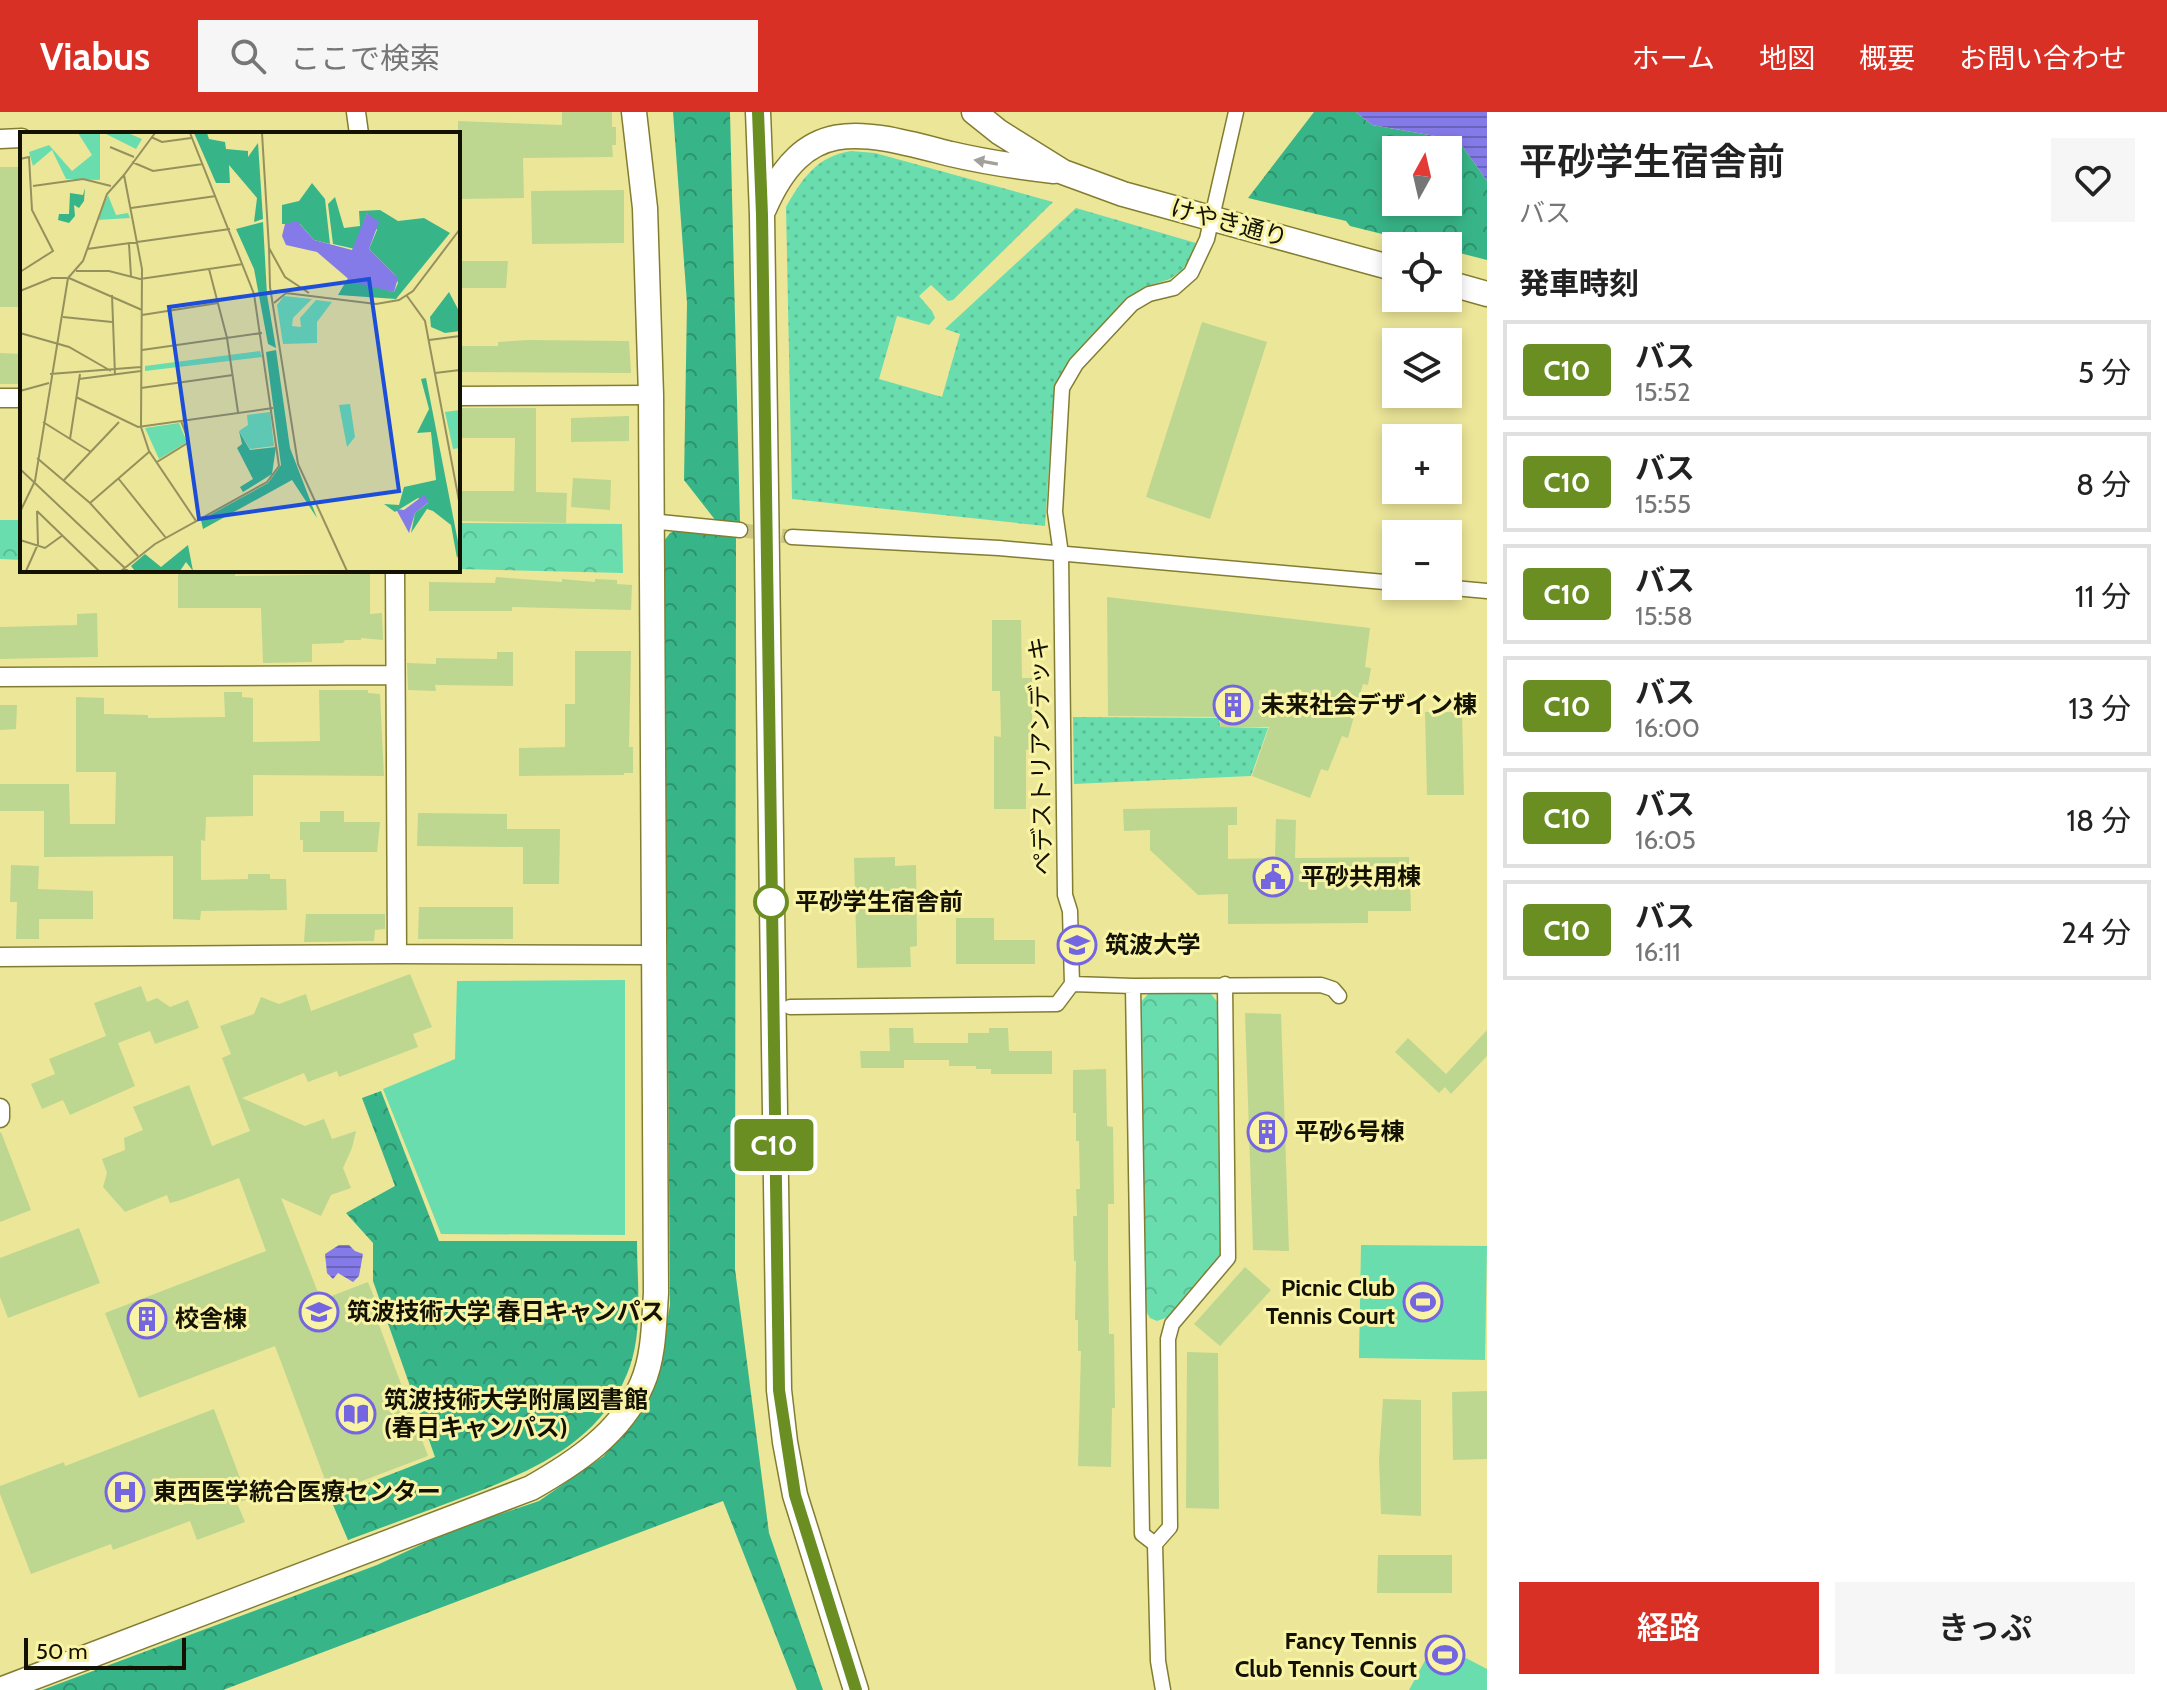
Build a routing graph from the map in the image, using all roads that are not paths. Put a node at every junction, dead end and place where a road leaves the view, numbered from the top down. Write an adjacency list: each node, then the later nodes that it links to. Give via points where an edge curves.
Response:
1 (356, 112): 6 (street)
2 (634, 112): 15 (street, via 645,208)
3 (758, 112): 10 (street)
4 (974, 112): 9 (street)
5 (1236, 112): 11 (street, ペデストリアンデッキ)
6 (359, 132)
7 (20, 138): 8 (street)
8 (0, 139)
9 (1063, 172): 10 (street, one-way to 10, via 985,162 863,132 840,132 802,151 775,183); 11 (street, けやき通り)
10 (762, 215): 41 (street, via 779,1390 795,1495)
11 (1212, 219): 12 (street, けやき通り); 20 (street, ペデストリアンデッキ, via 1191,273 1174,288 1132,304 1076,364 1062,388 1055,512)
12 (1382, 265)
13 (1462, 287): 14 (street)
14 (1487, 294)
15 (651, 395): 16 (street); 17 (street)
16 (460, 396)
17 (650, 521): 18 (street); 28 (street)
18 (740, 530)
19 (792, 537): 20 (street)
20 (1061, 554): 22 (street); 30 (street, ペデストリアンデッキ, via 1065,895)
21 (395, 572): 25 (street)
22 (1382, 582)
23 (1462, 589): 24 (street)
24 (1487, 591)
25 (394, 675): 26 (street); 27 (street)
26 (0, 677)
27 (397, 954): 28 (street); 29 (street)
28 (653, 955): 40 (street, via 654,1332 642,1385 618,1422 595,1446 531,1488)
29 (0, 957)
30 (1072, 984): 32 (street); 34 (street, via 1057,1004)
31 (1225, 984): 32 (street); 33 (street, via 1321,985); 38 (street, via 1228,1258 1172,1324)
32 (1133, 986): 37 (street)
33 (1339, 996)
34 (790, 1007)
35 (0, 1108): 36 (street)
36 (0, 1118)
37 (1138, 1339): 38 (street); 39 (street, via 1142,1534)
38 (1168, 1339): 39 (street, via 1170,1527)
39 (1155, 1544): 42 (street)
40 (0, 1690)
41 (856, 1690)
42 (1163, 1690)

